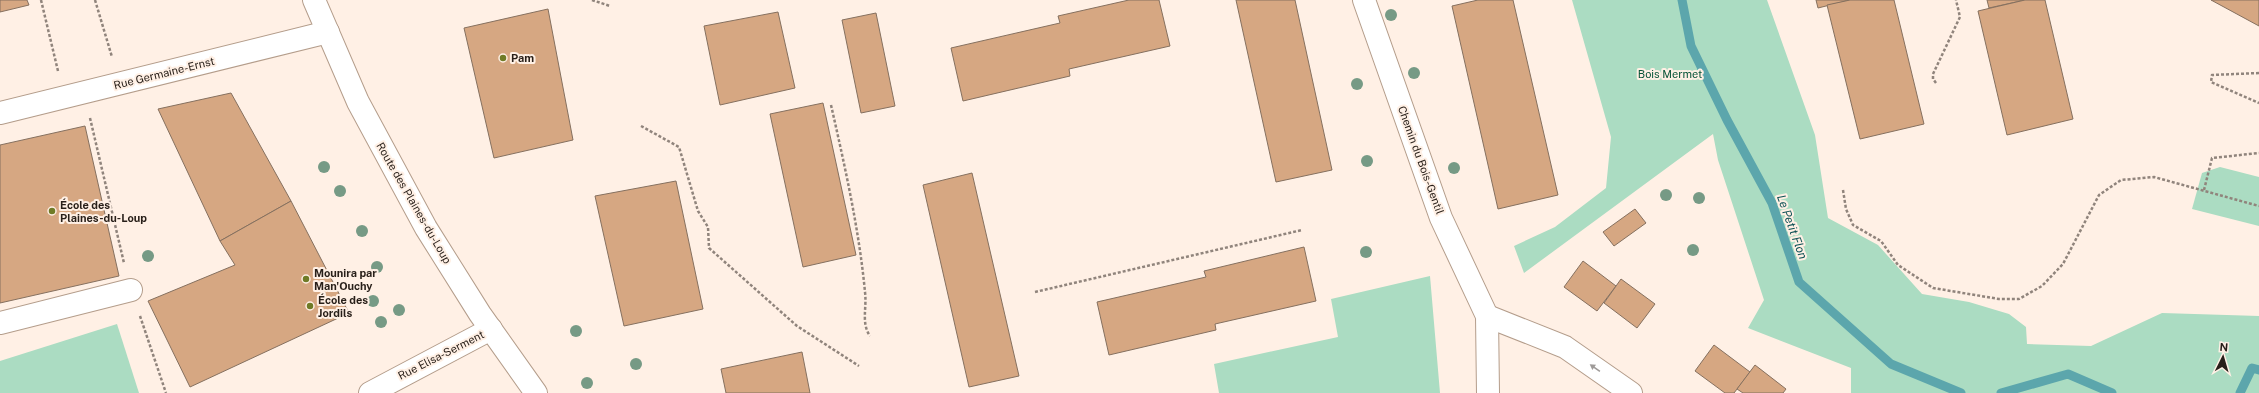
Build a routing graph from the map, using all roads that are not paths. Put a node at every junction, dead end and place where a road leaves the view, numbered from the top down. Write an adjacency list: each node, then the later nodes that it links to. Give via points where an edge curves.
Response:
1 (314, 0): 3 (street, Route des Plaines-du-Loup)
2 (1364, 0): 6 (street, Chemin du Bois-Gentil, via 1441,218)
3 (328, 32): 4 (street, Rue Germaine-Ernst); 8 (street, Route des Plaines-du-Loup, via 358,102 426,228)
4 (0, 113)
5 (131, 290): 7 (street)
6 (1487, 316): 11 (street, Chemin du Bois-Gentil); 12 (street, one-way to 6, via 1565,348)
7 (0, 323)
8 (491, 329): 9 (street, Rue Elisa-Serment); 10 (street, Route des Plaines-du-Loup)
9 (370, 393)
10 (536, 393)
11 (1488, 393)
12 (1631, 393)

